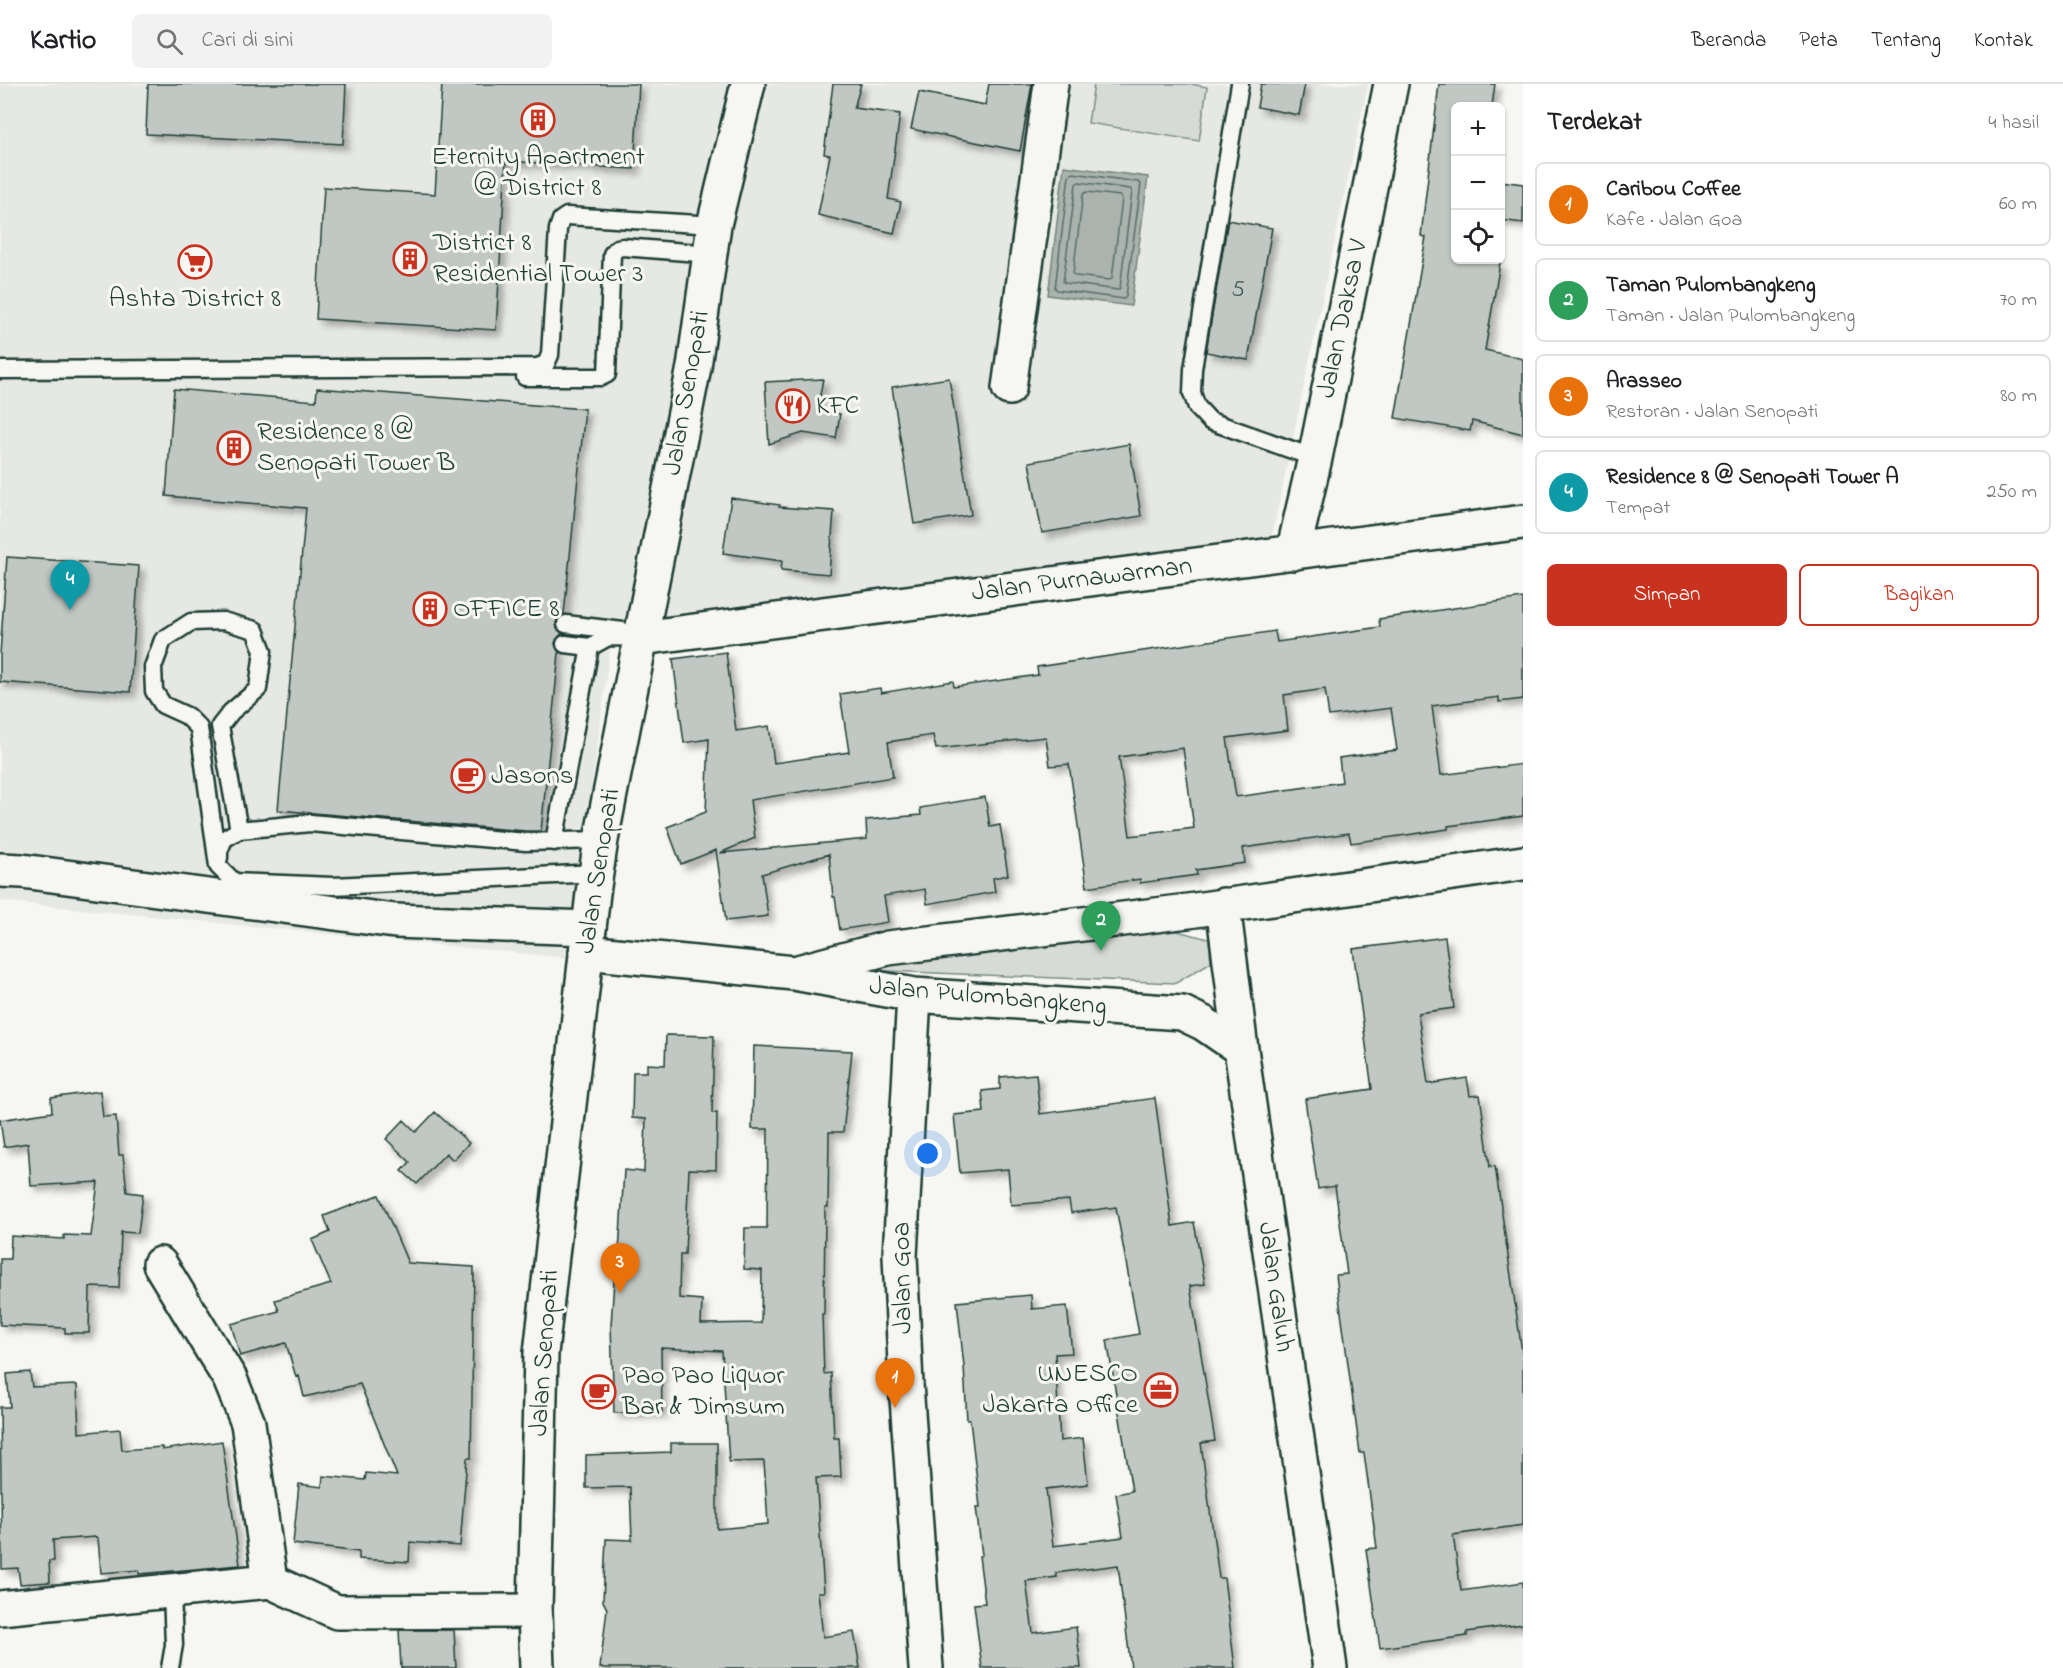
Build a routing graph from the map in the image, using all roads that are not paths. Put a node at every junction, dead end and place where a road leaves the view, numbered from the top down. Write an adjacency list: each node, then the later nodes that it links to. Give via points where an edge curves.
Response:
1 (748, 84): 5 (street, Jalan Senopati)
2 (1051, 84): 8 (street)
3 (1240, 84): 9 (lane, via 1192,393 1197,407 1210,421)
4 (1391, 84): 9 (street, Jalan Daksa V)
5 (713, 239): 6 (lane, via 567,216 561,220 550,355 546,364 537,367); 7 (lane, via 623,247 612,254 608,366 607,374 601,377); 13 (street, Jalan Senopati, via 694,367)
6 (0, 370)
7 (0, 375)
8 (1009, 388)
9 (1315, 458): 11 (street, Jalan Daksa V)
10 (1523, 522): 11 (street, Jalan Purnawarman)
11 (1293, 553): 13 (street, Jalan Purnawarman)
12 (566, 624): 13 (lane)
13 (641, 636): 15 (lane, via 608,637); 17 (street, Jalan Senopati)
14 (565, 644): 15 (lane)
15 (590, 647): 18 (lane)
16 (239, 830): 18 (lane, via 310,823); 20 (lane, via 221,844); 20 (lane, via 220,726 258,689 263,651 255,630 223,621 191,622 163,640 153,667 154,691 164,705 188,716 199,728)
17 (601, 840): 18 (lane); 22 (street, Jalan Senopati)
18 (554, 842)
19 (1523, 863): 23 (street, Jalan Pulombangkeng)
20 (218, 866): 22 (lane, via 234,882 333,886)
21 (0, 870): 25 (street, Jalan Pulombangkeng, via 395,921)
22 (596, 873): 25 (street, Jalan Senopati)
23 (1223, 905): 24 (street, Jalan Pulombangkeng); 26 (street, Jalan Galuh)
24 (1188, 911): 26 (street, via 1218,931); 27 (street, Jalan Pulombangkeng, via 888,948)
25 (587, 940): 27 (street, Jalan Pulombangkeng, via 794,973); 35 (street, Jalan Senopati, via 541,1353)
26 (1230, 964): 29 (street, Jalan Pulombangkeng, via 1214,997 1199,1008); 30 (street, Jalan Galuh)
27 (849, 971): 28 (street, Jalan Pulombangkeng)
28 (914, 995): 29 (street, Jalan Pulombangkeng); 38 (street, Jalan Goa, via 900,1256)
29 (1182, 1013): 30 (street, Jalan Pulombangkeng)
30 (1240, 1049): 39 (street, Jalan Galuh)
31 (160, 1264): 32 (street, via 230,1379 248,1423)
32 (270, 1581): 33 (street); 35 (street, via 337,1612)
33 (172, 1592): 34 (street); 36 (lane, via 174,1645)
34 (0, 1608)
35 (535, 1611): 37 (street, Jalan Senopati)
36 (170, 1668)
37 (537, 1668)
38 (926, 1668)
39 (1330, 1668)

